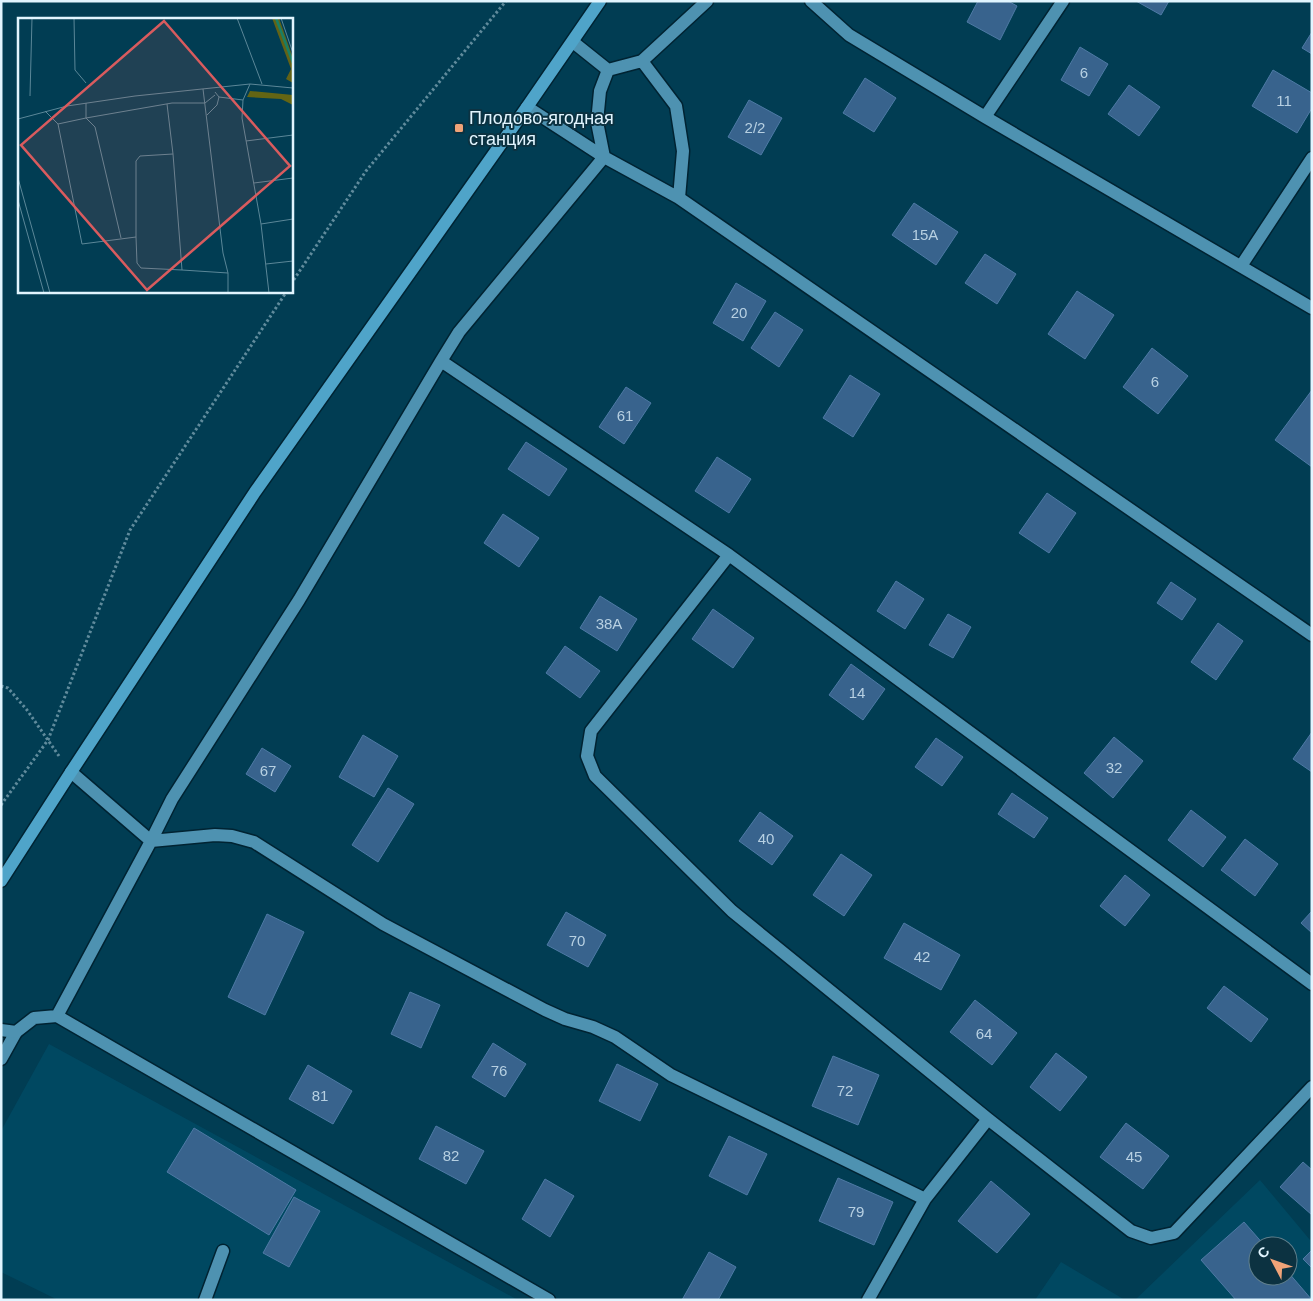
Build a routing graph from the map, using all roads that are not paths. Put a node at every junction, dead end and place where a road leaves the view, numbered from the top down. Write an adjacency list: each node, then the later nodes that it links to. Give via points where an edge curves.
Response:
1 (600, 1): 5 (main road)
2 (707, 1): 6 (street)
3 (811, 1): 9 (street, via 849,35)
4 (1063, 1): 9 (street)
5 (573, 42): 7 (street); 8 (main road)
6 (642, 61): 7 (street); 12 (street, via 676,106 683,151)
7 (608, 70): 10 (street, via 600,91 597,122)
8 (527, 108): 10 (street); 18 (main road, via 255,492)
9 (985, 117): 13 (street)
10 (604, 158): 12 (street); 15 (street, via 459,332)
11 (1312, 158): 13 (street)
12 (679, 198): 17 (street)
13 (1242, 266): 14 (street)
14 (1312, 308)
15 (441, 361): 16 (street); 19 (street, via 299,600 172,799)
16 (729, 555): 21 (street); 27 (street, via 590,731 586,756 595,776 732,911)
17 (1312, 635)
18 (71, 772): 19 (street); 20 (main road)
19 (151, 841): 22 (street); 28 (street, via 216,835 254,842 383,924 545,1010 615,1037 671,1075)
20 (1, 881)
21 (1312, 984)
22 (57, 1016): 24 (street, via 34,1018); 31 (street)
23 (1, 1030): 24 (street)
24 (16, 1032): 25 (street)
25 (1, 1058)
26 (1312, 1087): 27 (street, via 1174,1232 1151,1238 1131,1231)
27 (988, 1119): 28 (street)
28 (926, 1199): 32 (street)
29 (222, 1251): 30 (street)
30 (205, 1300)
31 (548, 1300)
32 (868, 1300)

